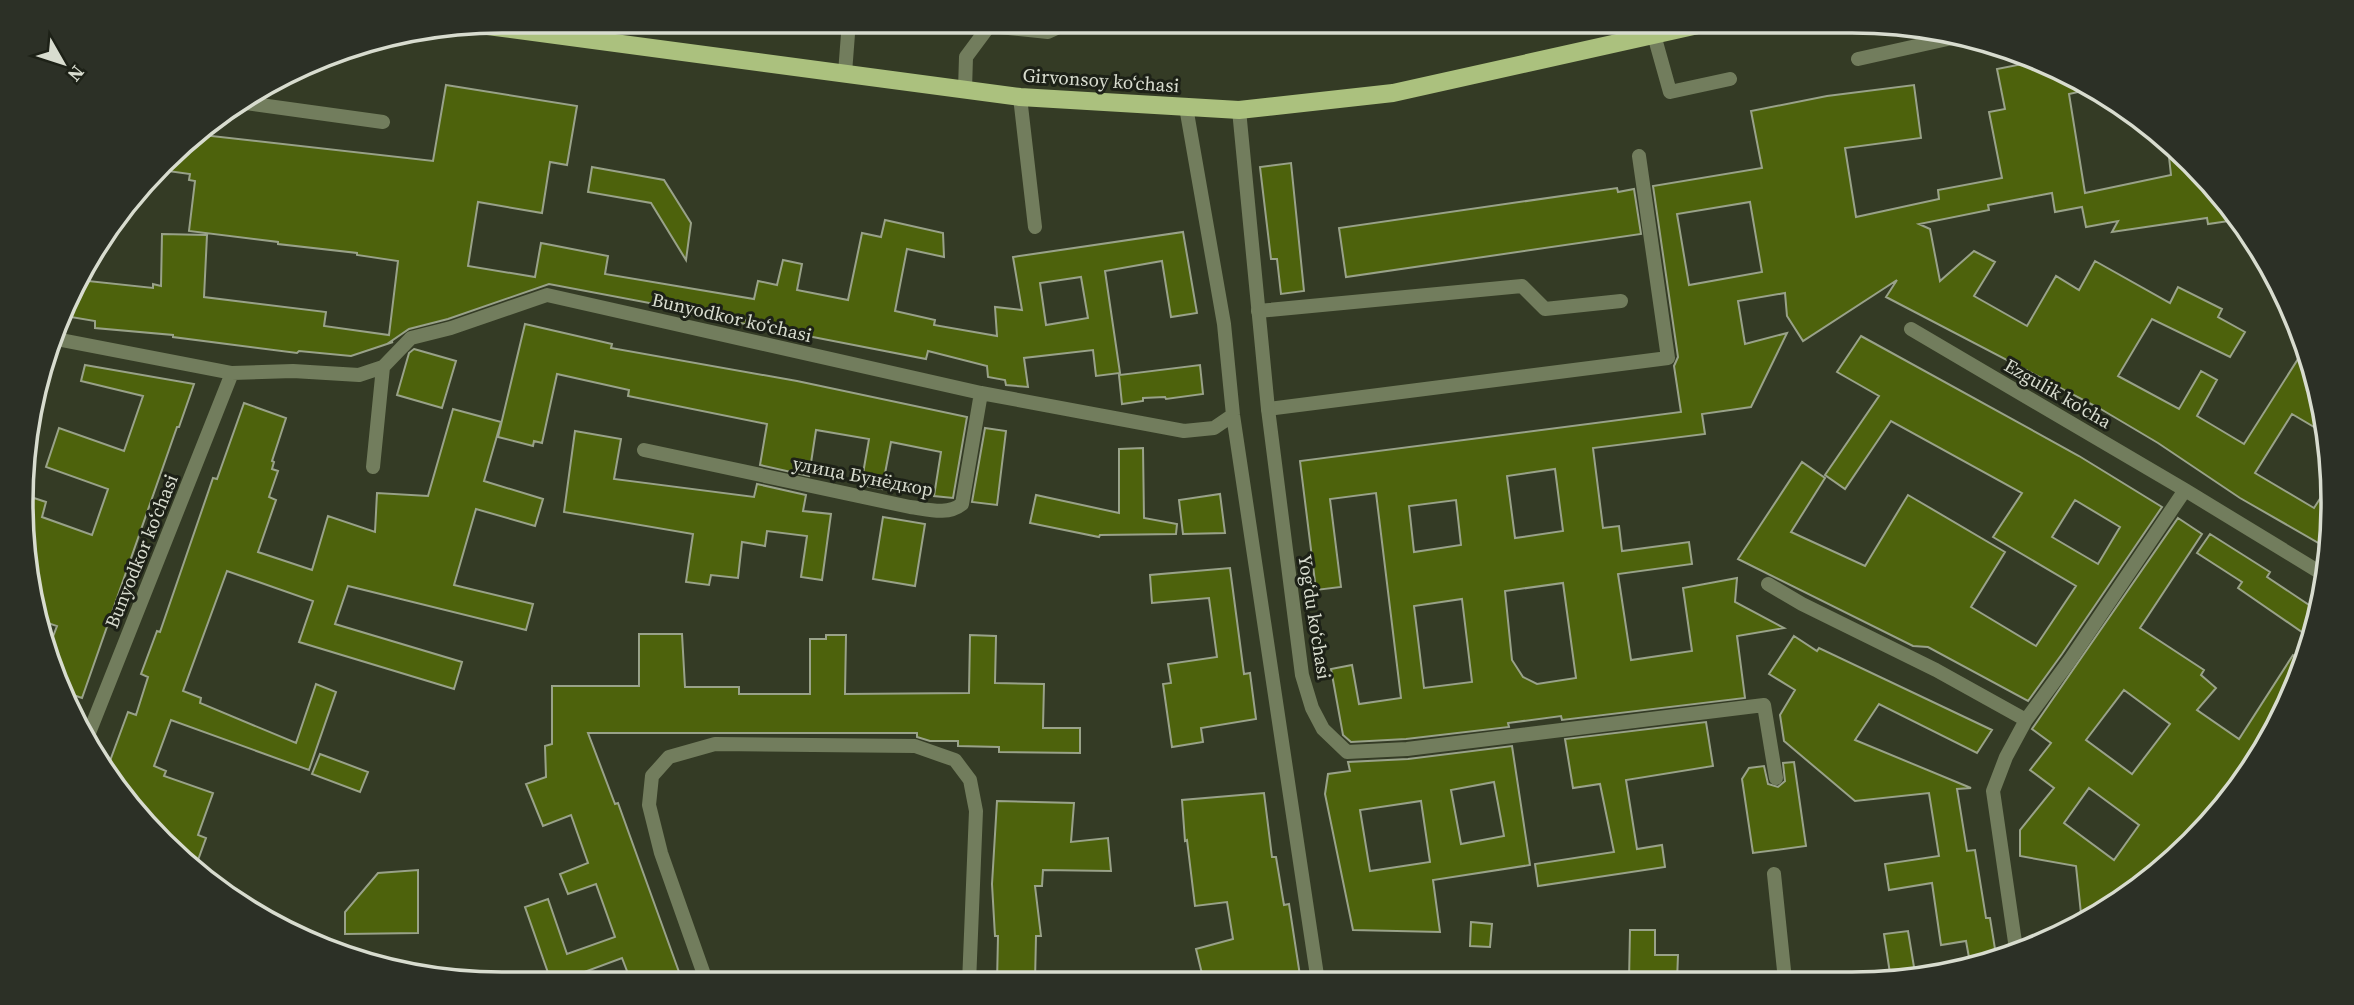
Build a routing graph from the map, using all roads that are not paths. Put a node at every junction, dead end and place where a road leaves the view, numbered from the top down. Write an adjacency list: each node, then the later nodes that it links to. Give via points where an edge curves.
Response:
1 (542, 33): 8 (main road, Girvonsoy koʻchasi)
2 (848, 33): 8 (street)
3 (984, 33): 10 (street, via 966,57)
4 (1663, 33): 5 (main road, Girvonsoy koʻchasi)
5 (1654, 35): 9 (street, via 1670,92); 14 (main road, Girvonsoy koʻchasi, via 1393,93)
6 (1938, 41): 7 (street)
7 (1858, 59)
8 (845, 73): 10 (main road, Girvonsoy koʻchasi)
9 (1730, 79)
10 (965, 90): 11 (main road, Girvonsoy koʻchasi)
11 (1020, 97): 13 (main road, Girvonsoy koʻchasi); 17 (street)
12 (255, 104): 15 (street)
13 (1186, 107): 14 (main road, Girvonsoy koʻchasi); 26 (street, via 1224,324)
14 (1238, 110): 19 (street, Yogʻdu koʻchasi)
15 (383, 122)
16 (1639, 156): 25 (street, via 1668,358)
17 (1035, 227)
18 (1621, 301): 19 (street, via 1545,309 1522,286)
19 (1258, 311): 25 (street, Yogʻdu koʻchasi)
20 (1911, 330): 29 (street, Ezgulik ko'cha)
21 (62, 341): 23 (street)
22 (383, 367): 23 (street, via 359,375); 24 (street, Bunyodkor koʻchasi, via 411,338 547,295); 28 (street)
23 (232, 373): 33 (street, Bunyodkor koʻchasi)
24 (981, 393): 26 (street, Bunyodkor koʻchasi, via 1184,431 1214,428); 27 (street, улица Бунёдкор, via 962,504 954,510 909,507)
25 (1268, 409): 34 (street, Yogʻdu koʻchasi, via 1302,675 1323,729 1347,752 1407,749 1764,705)
26 (1233, 415): 39 (street)
27 (644, 450)
28 (373, 467)
29 (2185, 489): 30 (street, Ezgulik ko'cha); 32 (street)
30 (2316, 570)
31 (1769, 584): 32 (street)
32 (2026, 720): 36 (street, via 1993,791)
33 (91, 728)
34 (1776, 778)
35 (1774, 874): 40 (street)
36 (2015, 942)
37 (703, 972): 38 (street, via 649,805 652,776 669,757 715,744 915,746 955,760 970,780 976,811)
38 (969, 972)
39 (1317, 972)
40 (1784, 972)

